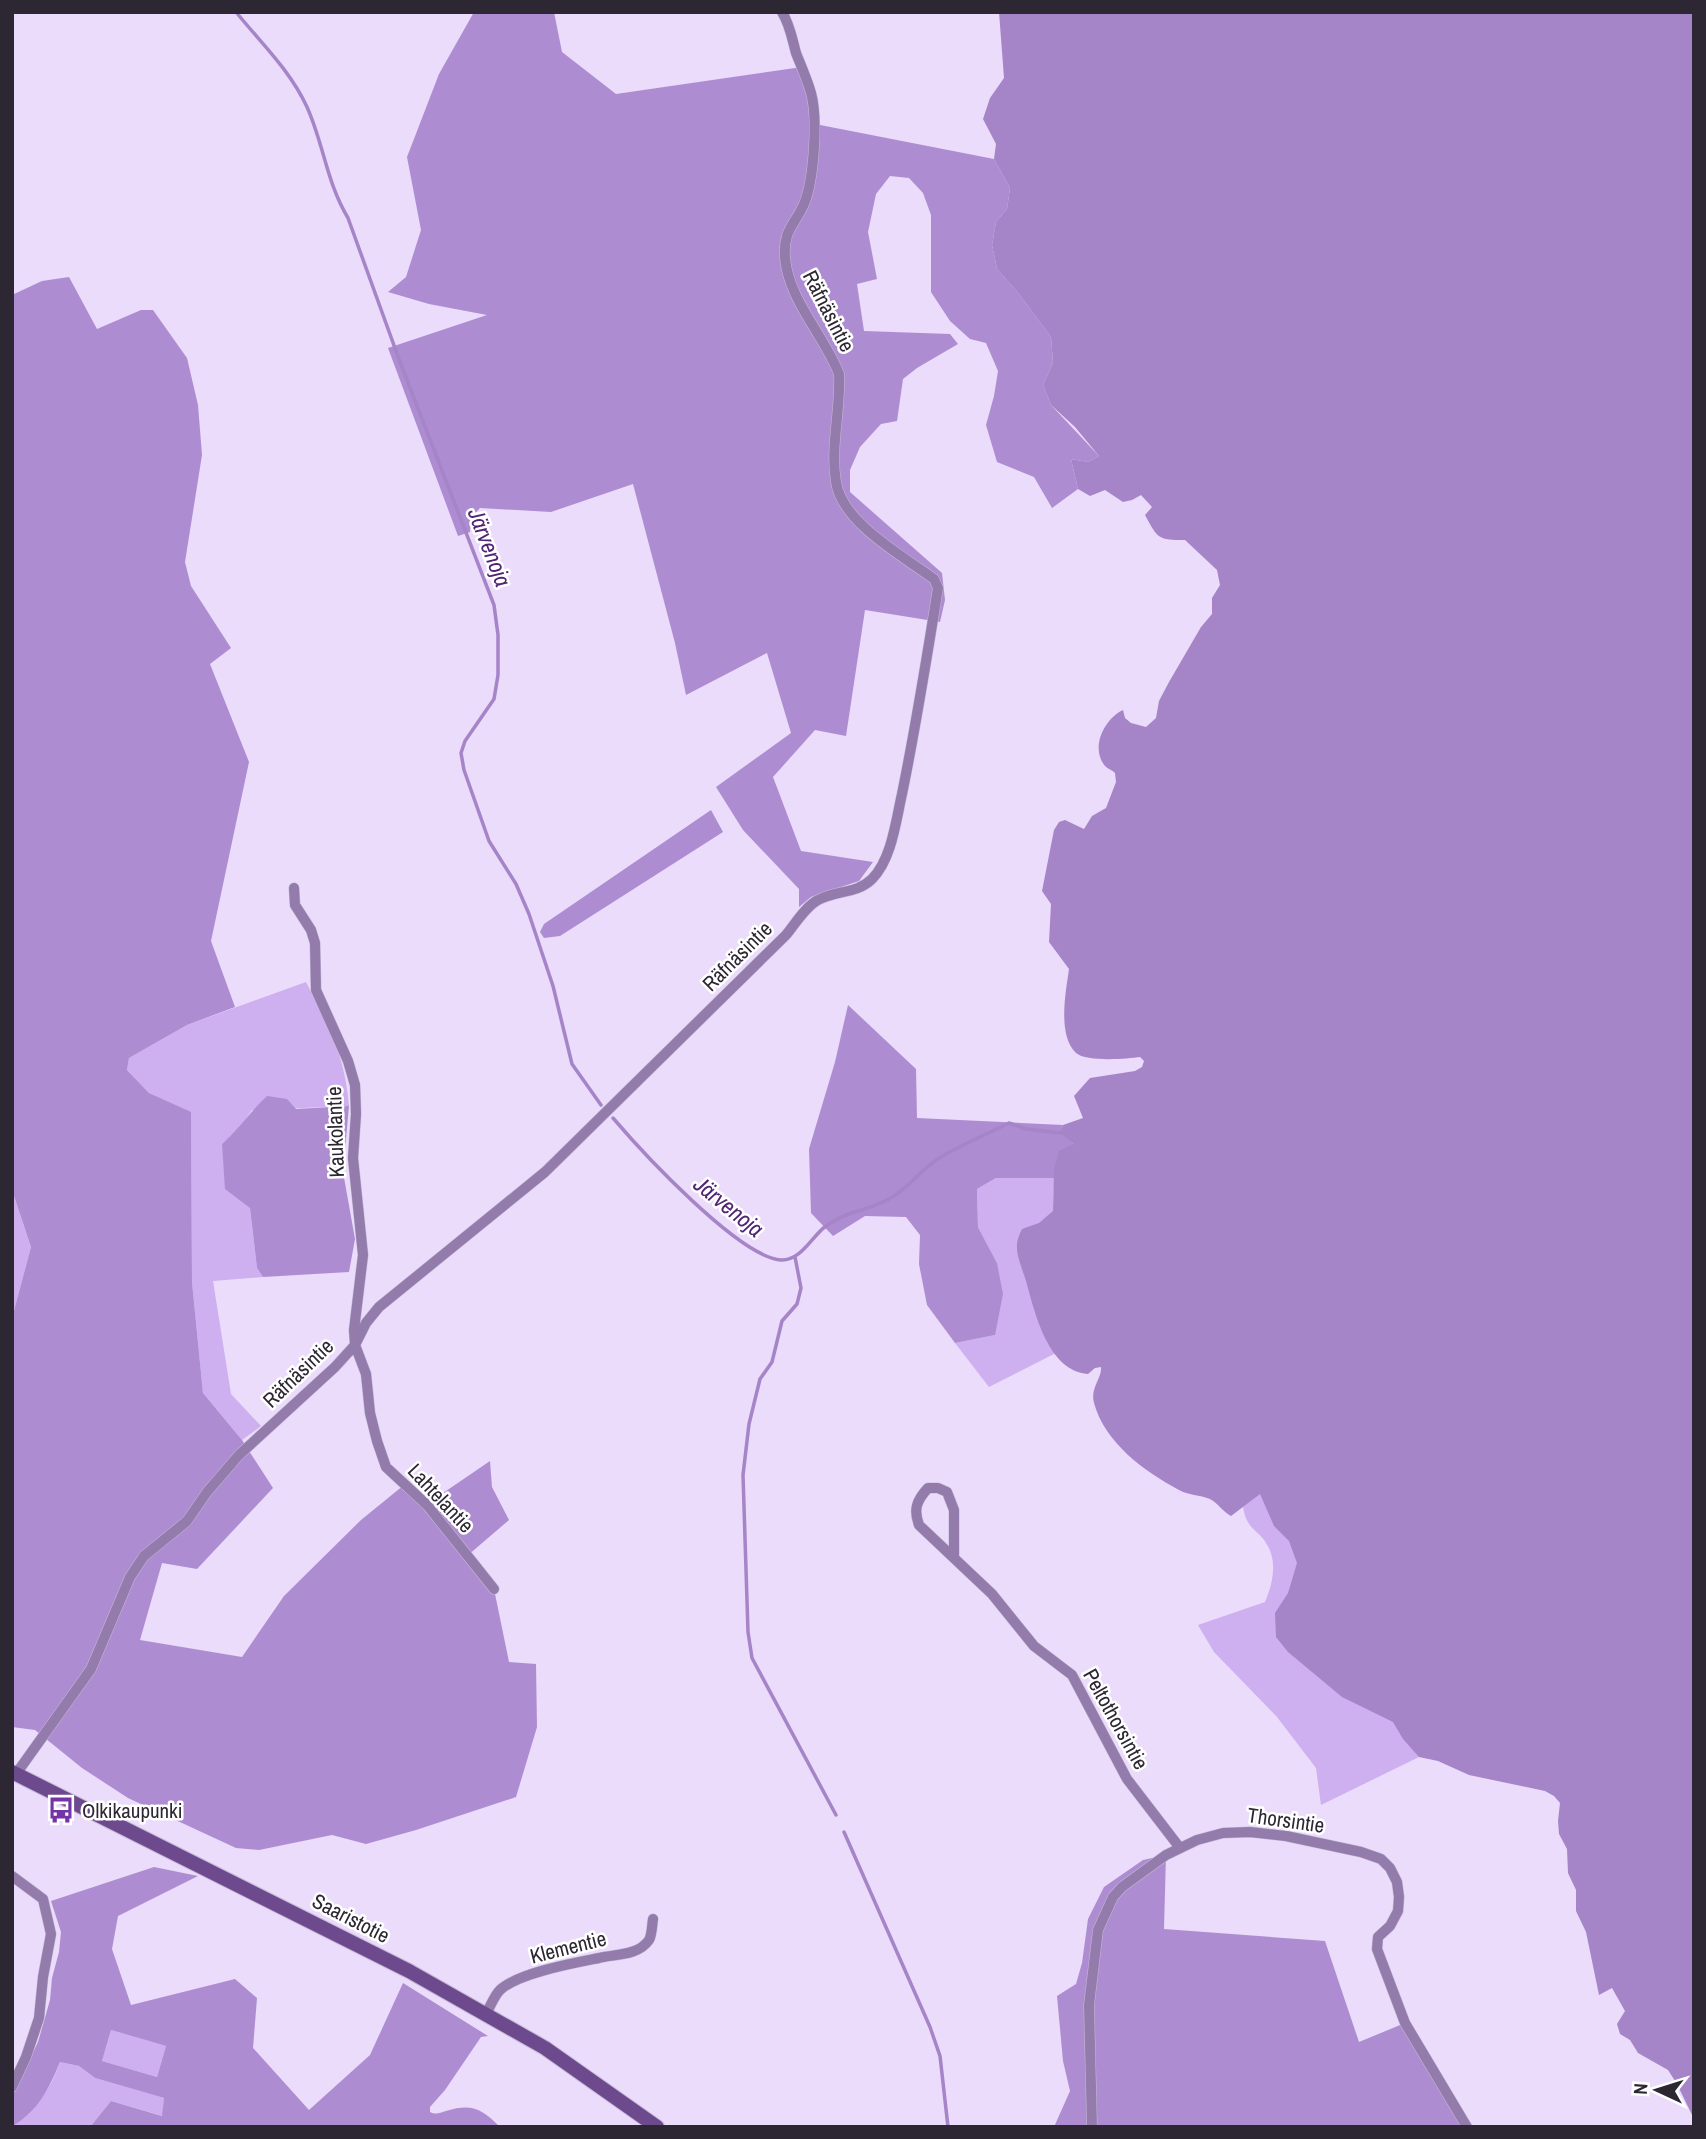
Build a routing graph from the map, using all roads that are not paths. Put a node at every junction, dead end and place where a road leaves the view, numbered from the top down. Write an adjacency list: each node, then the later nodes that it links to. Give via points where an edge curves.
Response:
1 (782, 12): 3 (street, Räfnäsintie, via 812,95 815,124 804,204 788,228 785,256 789,281 839,374 836,482 842,502 855,519 934,579 938,588 912,745 890,842 873,878 858,890 815,901 545,1172 379,1307)
2 (294, 888): 3 (street, Kaukolantie, via 295,905 315,943 316,990 355,1085 353,1158 363,1255 354,1313)
3 (355, 1345): 5 (street, Lahtelantie, via 366,1374 372,1422 386,1467 427,1505); 6 (street, Räfnäsintie, via 240,1455 187,1521 144,1556 130,1577 91,1669)
4 (954, 1557): 4 (street, Peltothorsintie, via 919,1525 915,1515 928,1488 947,1492 954,1510); 7 (street, Peltothorsintie, via 992,1594 1034,1646 1072,1675 1127,1779)
5 (494, 1589)
6 (14, 1773): 10 (main road, Saaristotie)
7 (1180, 1848): 12 (street, Thorsintie, via 1223,1833 1250,1832 1381,1859 1397,1882 1399,1898 1398,1911 1378,1937 1377,1949 1405,2023); 14 (street, Thorsintie, via 1113,1896 1098,1930 1089,2004)
8 (12, 1876): 11 (street, via 43,1899 51,1934 39,2018)
9 (653, 1919): 10 (street, Klementie, via 650,1938 640,1948 523,1978 500,1990)
10 (486, 2014): 13 (main road, Saaristotie, via 545,2048)
11 (12, 2087)
12 (1466, 2123)
13 (657, 2127)
14 (1092, 2127)

